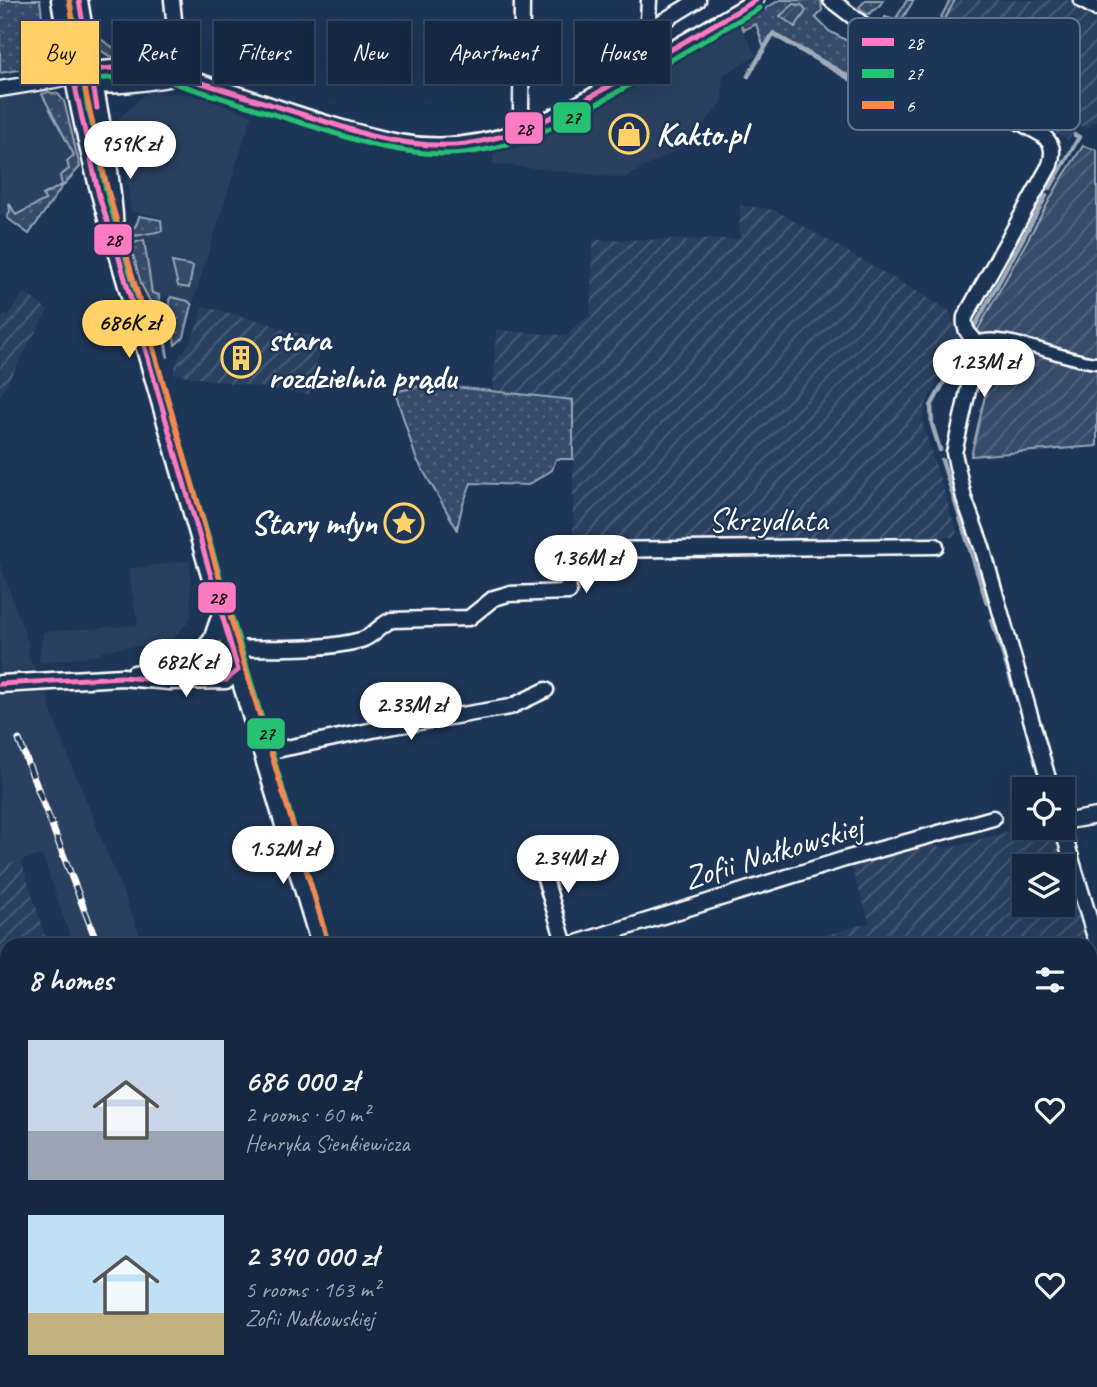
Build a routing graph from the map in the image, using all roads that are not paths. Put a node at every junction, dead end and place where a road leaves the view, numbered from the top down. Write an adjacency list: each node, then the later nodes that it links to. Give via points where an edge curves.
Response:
1 (60, 0): 12 (street)
2 (79, 0): 13 (street)
3 (172, 0): 14 (street)
4 (522, 0): 28 (street, via 521,109)
5 (649, 0): 15 (street)
6 (757, 0): 17 (street)
7 (831, 0): 11 (street)
8 (1081, 0): 10 (street)
9 (690, 2): 16 (street)
10 (1097, 9)
11 (855, 18)
12 (64, 21)
13 (82, 21)
14 (174, 21)
15 (648, 21)
16 (662, 21)
17 (670, 51)
18 (200, 82): 28 (street, via 401,142 452,145)
19 (30, 84): 26 (street)
20 (74, 84): 30 (street, via 96,185)
21 (87, 84): 25 (street)
22 (92, 84): 25 (street)
23 (120, 84): 25 (street); 27 (street)
24 (612, 84): 28 (street)
25 (93, 87): 27 (street)
26 (0, 89)
27 (97, 108): 30 (street, via 111,177)
28 (527, 129)
29 (1034, 130): 31 (street, via 1051,144 1054,154 965,317 966,331)
30 (117, 251): 34 (street)
31 (977, 343): 32 (street, via 987,339 1013,342 1082,363); 42 (street, via 954,453)
32 (1097, 363)
33 (936, 546): 35 (street, Skrzydlata, via 590,550 568,564 569,592 508,594 494,598 469,618 393,620 360,640)
34 (221, 614): 35 (street); 36 (street, via 212,640)
35 (231, 649): 37 (street)
36 (193, 661): 37 (street); 38 (street)
37 (238, 670): 38 (street, via 226,680); 41 (street)
38 (122, 677): 39 (street)
39 (0, 684)
40 (546, 690): 41 (street, via 510,707)
41 (262, 753): 48 (street)
42 (1048, 777)
43 (1097, 816): 45 (street)
44 (993, 818): 50 (street, Zofii Nałkowskiej)
45 (1075, 820)
46 (1066, 840): 51 (street)
47 (538, 856): 49 (street)
48 (318, 938)
49 (565, 938)
50 (590, 938)
51 (1095, 938)

